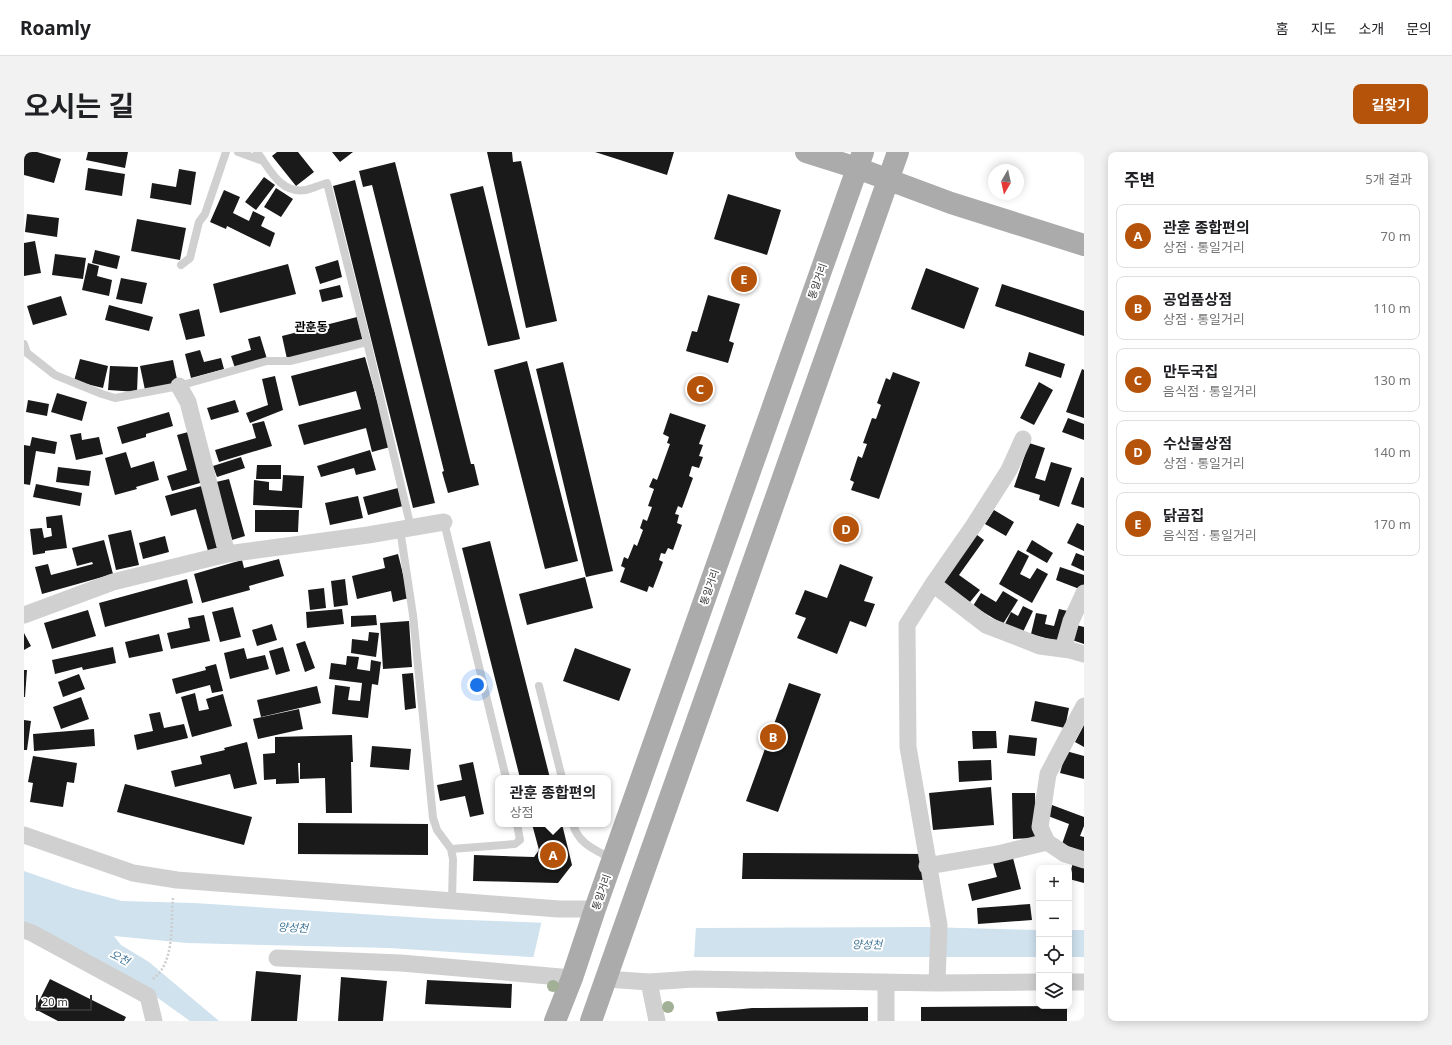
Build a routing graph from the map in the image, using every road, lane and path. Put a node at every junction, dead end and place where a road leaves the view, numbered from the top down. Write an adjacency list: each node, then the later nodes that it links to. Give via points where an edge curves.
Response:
1 (226, 152): 10 (lane, via 205,214 199,222 190,258)
2 (238, 152): 7 (lane)
3 (257, 152): 7 (lane)
4 (806, 152): 6 (main road)
5 (898, 152): 8 (main road)
6 (860, 160): 8 (main road); 32 (main road, 통일거리)
7 (264, 161): 11 (lane, via 282,184 291,190 306,190 327,183)
8 (888, 179): 9 (main road); 42 (main road)
9 (1084, 245)
10 (181, 265)
11 (367, 342): 13 (lane, via 290,361 266,361); 16 (lane)
12 (24, 344): 13 (lane, via 27,353 55,375 115,398)
13 (179, 386): 17 (street, via 188,402)
14 (1023, 439): 18 (street, via 1009,470)
15 (444, 522): 16 (street); 25 (lane)
16 (405, 528): 17 (street); 31 (lane, via 433,818 437,830)
17 (226, 554): 20 (street, via 113,582)
18 (933, 584): 21 (street, via 986,625 1040,646); 34 (street, via 908,625 908,747)
19 (1084, 593): 21 (street)
20 (24, 615)
21 (1063, 649): 22 (street)
22 (1084, 654)
23 (539, 686): 26 (lane)
24 (1084, 706): 30 (street, via 1048,774 1040,826)
25 (505, 775)
26 (561, 775)
27 (518, 827): 31 (lane, via 520,840 515,844)
28 (574, 827): 32 (lane, via 582,842)
29 (24, 835): 36 (street, via 133,873 177,880)
30 (1047, 842): 33 (street, via 1065,854); 34 (street, via 998,854)
31 (451, 849): 36 (lane, via 454,859)
32 (613, 859): 37 (main road, 통일거리)
33 (1084, 860)
34 (928, 866): 48 (street, via 938,925)
35 (173, 900): 40 (path, via 170,946)
36 (452, 900): 37 (street, via 559,909)
37 (595, 909): 41 (main road, 통일거리)
38 (24, 930): 49 (street, via 148,996)
39 (277, 958): 41 (street, via 401,963)
40 (162, 969)
41 (572, 978): 50 (main road, 통일거리)
42 (606, 979): 43 (street); 51 (main road)
43 (649, 982): 44 (street, via 694,979); 52 (street)
44 (886, 982): 48 (street); 53 (street)
45 (1036, 982): 48 (street)
46 (1072, 982): 47 (street)
47 (1084, 982)
48 (936, 983)
49 (154, 1021)
50 (555, 1021)
51 (591, 1021)
52 (657, 1021)
53 (886, 1021)

